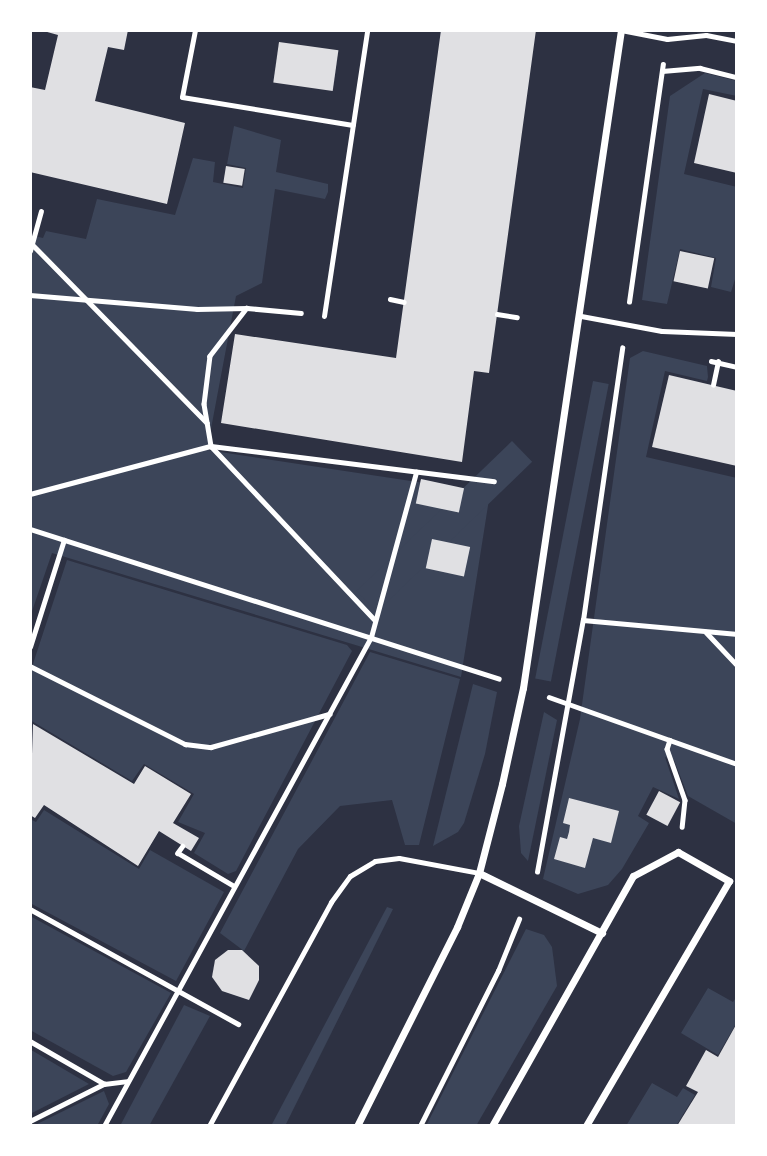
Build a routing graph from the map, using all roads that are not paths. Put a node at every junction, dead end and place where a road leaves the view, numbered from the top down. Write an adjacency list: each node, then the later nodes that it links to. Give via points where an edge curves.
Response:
1 (195, 30): 5 (lane, via 183,97)
2 (367, 30): 5 (lane)
3 (621, 30): 4 (lane, via 667,39 706,34); 7 (street)
4 (737, 41)
5 (353, 125): 6 (lane)
6 (324, 316)
7 (580, 316): 8 (lane, via 662,331); 9 (street, via 523,688)
8 (737, 334)
9 (479, 873): 10 (street); 11 (lane, via 399,858 375,861 350,876); 12 (street)
10 (602, 933): 13 (street); 14 (street, via 633,876 678,852 729,881)
11 (209, 1126)
12 (358, 1126)
13 (492, 1126)
14 (586, 1126)

